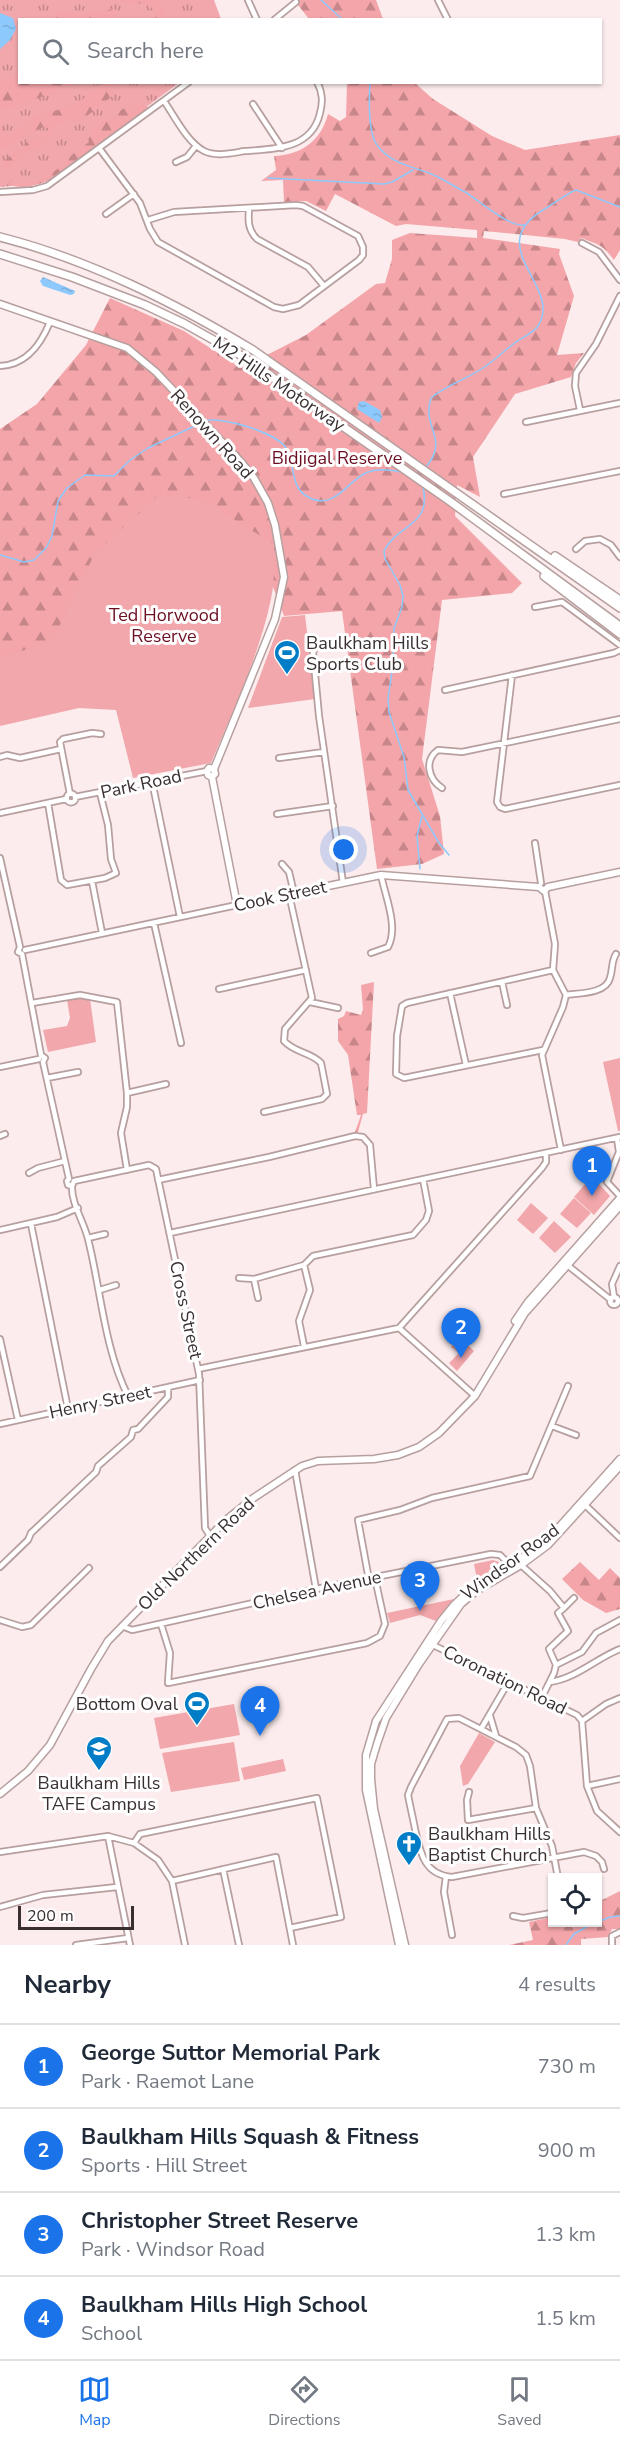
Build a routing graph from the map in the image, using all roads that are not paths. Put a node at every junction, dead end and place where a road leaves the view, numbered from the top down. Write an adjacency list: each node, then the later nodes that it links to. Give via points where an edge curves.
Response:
1 (248, 0): 4 (street)
2 (438, 0): 6 (street)
3 (296, 2): 5 (street)
4 (256, 18)
5 (276, 18)
6 (447, 18)
7 (186, 84): 9 (street)
8 (318, 84): 13 (street, via 323,100 313,130 300,142)
9 (164, 101): 11 (street); 12 (street)
10 (253, 104): 13 (street)
11 (196, 146): 13 (street, via 221,154); 14 (street)
12 (99, 148): 15 (street, via 47,186); 16 (street)
13 (282, 148)
14 (176, 162)
15 (0, 192)
16 (134, 194): 18 (street); 19 (street)
17 (249, 209): 19 (street, via 174,212); 24 (street, via 252,235 308,267); 24 (street, via 303,206 361,240 363,255 359,260)
18 (106, 214)
19 (148, 220): 24 (street, via 153,235 164,247 273,307 291,309)
20 (0, 237): 34 (highway, M2 Hills Motorway, via 119,278 202,320 273,363)
21 (582, 243): 23 (street, via 599,252)
22 (0, 254): 36 (highway, M2 Hills Motorway, via 124,296 185,324 270,374)
23 (620, 280)
24 (324, 286)
25 (620, 296): 30 (street, via 576,373)
26 (0, 304): 27 (main road, Renown Road)
27 (50, 322): 28 (street, via 36,349); 55 (main road, Renown Road, via 127,348 143,359 233,452 268,503 284,577 271,629)
28 (1, 367)
29 (620, 403): 30 (street)
30 (580, 410): 31 (street)
31 (526, 422)
32 (620, 471): 33 (street)
33 (504, 494)
34 (503, 527): 38 (highway); 40 (highway, M2 Hills Motorway)
35 (576, 549): 37 (street, via 585,541 600,539)
36 (523, 556): 41 (highway, M2 Hills Motorway); 42 (highway, via 552,584)
37 (620, 557)
38 (620, 600)
39 (535, 607): 44 (street, via 562,602)
40 (620, 608)
41 (620, 626)
42 (620, 634)
43 (316, 643): 52 (street, via 313,653)
44 (620, 645)
45 (620, 650): 46 (street)
46 (512, 675): 47 (street); 50 (street)
47 (444, 690)
48 (620, 719): 50 (street)
49 (101, 734): 51 (street, via 63,739)
50 (504, 743): 57 (street, via 497,802 505,809); 58 (street, via 462,752 435,752 430,772 432,780)
51 (61, 749): 53 (street, via 20,758); 60 (street)
52 (324, 752): 54 (street); 62 (street)
53 (0, 757)
54 (279, 758)
55 (211, 772): 56 (street, Park Road); 74 (main road)
56 (152, 781): 59 (street, Park Road); 75 (street)
57 (620, 785)
58 (442, 788)
59 (100, 793): 60 (street, Park Road); 70 (street, via 116,873)
60 (73, 795): 61 (street)
61 (48, 803): 63 (street); 70 (street, via 61,880 67,885)
62 (333, 806): 64 (street); 71 (street)
63 (0, 813)
64 (278, 814)
65 (535, 843): 72 (street)
66 (0, 858): 78 (street)
67 (282, 864): 73 (street, via 289,872)
68 (620, 872): 72 (main road, Cook Street)
69 (381, 875): 71 (main road, Cook Street); 72 (main road, Cook Street); 79 (street, via 392,940 388,947)
70 (92, 881): 77 (street)
71 (343, 882): 73 (main road, Cook Street)
72 (543, 887): 82 (street, via 555,944)
73 (292, 893): 74 (main road, Cook Street); 81 (street)
74 (237, 905): 75 (street, Cook Street)
75 (180, 917): 76 (street, Cook Street)
76 (154, 923): 77 (street, Cook Street); 91 (street)
77 (102, 933): 78 (street, Cook Street)
78 (22, 950): 88 (street)
79 (371, 953)
80 (616, 954): 86 (street, via 604,987)
81 (306, 970): 84 (street); 87 (street, via 312,992)
82 (553, 970): 83 (street); 86 (street)
83 (502, 982): 85 (street); 89 (street)
84 (219, 989)
85 (450, 993): 94 (street); 94 (street, via 402,1006 397,1079)
86 (566, 995): 92 (street)
87 (310, 1002): 90 (street); 100 (street, via 288,1025 283,1037 291,1048 321,1063 326,1097)
88 (32, 1003): 93 (street); 99 (street, via 80,995 117,1002)
89 (507, 1005)
90 (338, 1008)
91 (181, 1043)
92 (543, 1050): 94 (street); 102 (street)
93 (41, 1059): 95 (street); 97 (street)
94 (466, 1065)
95 (0, 1067)
96 (78, 1072): 97 (street)
97 (47, 1078): 104 (street)
98 (166, 1084): 99 (street)
99 (127, 1093): 105 (street, via 121,1133)
100 (264, 1112)
101 (619, 1137): 102 (street); 111 (street, via 619,1152 607,1182)
102 (561, 1150): 103 (street)
103 (546, 1153): 107 (street); 132 (street, via 542,1168)
104 (65, 1161): 106 (street); 109 (street)
105 (127, 1170): 108 (street, via 152,1165); 109 (street)
106 (29, 1173)
107 (423, 1179): 110 (street); 120 (street, via 429,1211 414,1235 313,1256)
108 (158, 1180): 110 (street, via 355,1136 363,1137 370,1145); 116 (street, Cross Street)
109 (72, 1182): 113 (street)
110 (374, 1189): 116 (street)
111 (620, 1197): 119 (main road, Old Northern Road)
112 (620, 1206): 119 (main road, Old Northern Road)
113 (78, 1208): 114 (street); 118 (street)
114 (30, 1224): 115 (street); 141 (street)
115 (0, 1230)
116 (170, 1233): 135 (street, Cross Street)
117 (105, 1234): 118 (street)
118 (88, 1238): 128 (street)
119 (565, 1263): 124 (street); 140 (main road, Old Northern Road, via 519,1313)
120 (303, 1265): 123 (street); 134 (street, via 310,1290 298,1321)
121 (620, 1266): 127 (street)
122 (239, 1278): 123 (street)
123 (254, 1279): 129 (street)
124 (586, 1282): 126 (street); 130 (street, via 599,1296)
125 (116, 1285): 128 (street)
126 (594, 1287): 127 (street, via 603,1293); 130 (street)
127 (612, 1287): 130 (street)
128 (100, 1290): 139 (street, via 116,1372)
129 (258, 1298)
130 (612, 1300): 131 (street)
131 (619, 1303)
132 (399, 1328): 134 (street); 140 (street)
133 (0, 1339): 142 (street)
134 (304, 1346): 135 (street)
135 (198, 1369): 136 (street, Cross Street)
136 (200, 1380): 138 (street, Henry Street); 150 (street, Cross Street, via 205,1528)
137 (568, 1386): 144 (street)
138 (168, 1388): 139 (street, Henry Street); 153 (street, via 168,1397 133,1430 131,1437)
139 (128, 1396): 141 (street, Henry Street)
140 (475, 1396): 148 (main road, Old Northern Road, via 439,1433 409,1451 374,1459 318,1461)
141 (68, 1409): 142 (street, Henry Street)
142 (18, 1420): 143 (street, Henry Street)
143 (0, 1424)
144 (552, 1426): 145 (street); 157 (street, via 526,1478 432,1498 357,1520)
145 (576, 1436)
146 (620, 1459): 149 (main road, Windsor Road)
147 (620, 1466): 149 (main road, Windsor Road)
148 (295, 1470): 150 (main road, Old Northern Road, via 239,1509); 158 (street)
149 (584, 1504): 151 (street); 152 (main road, Windsor Road, via 549,1545); 154 (main road, Windsor Road)
150 (210, 1536): 164 (main road, Old Northern Road)
151 (620, 1538)
152 (521, 1565): 154 (main road, Windsor Road); 160 (street)
153 (0, 1567)
154 (511, 1567): 156 (street, Chelsea Avenue, via 496,1554); 165 (main road, Windsor Road, via 481,1581 460,1599)
155 (89, 1568): 161 (street, via 31,1626 22,1628)
156 (375, 1578): 157 (street, Chelsea Avenue); 163 (street, via 385,1624 380,1636 367,1643 168,1683 170,1653)
157 (369, 1580): 158 (street, Chelsea Avenue)
158 (316, 1589): 163 (street, Chelsea Avenue)
159 (574, 1598): 160 (street)
160 (564, 1608): 167 (street, via 558,1613 567,1631 549,1649)
161 (0, 1620)
162 (620, 1620): 167 (street, via 596,1633 582,1652)
163 (160, 1624): 164 (street, Chelsea Avenue, via 130,1630)
164 (122, 1626): 179 (main road, Old Northern Road, via 96,1659 50,1745 28,1771)
165 (430, 1643): 168 (street, Coronation Road); 205 (main road, Windsor Road, via 376,1721 365,1770 370,1818); 206 (main road, Windsor Road, via 390,1710 371,1764 375,1809)
166 (620, 1649): 169 (street, via 567,1679)
167 (556, 1665): 169 (street)
168 (509, 1681): 170 (street, Coronation Road); 172 (street)
169 (550, 1682): 170 (street)
170 (542, 1697): 173 (street, Coronation Road)
171 (620, 1698): 173 (street)
172 (491, 1714): 174 (street); 175 (street)
173 (582, 1721): 177 (street, Coronation Road)
174 (481, 1729): 175 (street); 189 (street, via 455,1717 447,1719 409,1791 422,1858 433,1871)
175 (495, 1736): 180 (street, via 526,1755)
176 (620, 1779): 177 (street)
177 (587, 1786): 181 (street, via 594,1806)
178 (469, 1792): 180 (street, via 468,1820)
179 (0, 1794)
180 (536, 1808): 185 (street)
181 (620, 1832)
182 (108, 1836): 183 (street); 184 (street); 191 (street)
183 (134, 1843): 190 (street, via 158,1860); 195 (street, via 140,1834 317,1798 341,1917)
184 (0, 1852)
185 (554, 1859): 187 (street, via 591,1853 599,1858); 188 (street); 189 (street)
186 (223, 1869): 190 (street); 195 (street, via 276,1857); 203 (street)
187 (604, 1869)
188 (557, 1873)
189 (446, 1876): 197 (street, via 444,1892)
190 (172, 1881): 202 (street)
191 (117, 1887): 192 (street, via 43,1895); 198 (street)
192 (0, 1907)
193 (548, 1913): 194 (street)
194 (513, 1916)
195 (290, 1928): 204 (street)
196 (620, 1932): 199 (street, via 614,1934)
197 (452, 1935)
198 (128, 1938): 200 (street); 201 (street)
199 (612, 1942)
200 (76, 1945)
201 (130, 1945)
202 (185, 1945)
203 (239, 1945)
204 (293, 1945)
205 (399, 1945)
206 (405, 1945)

